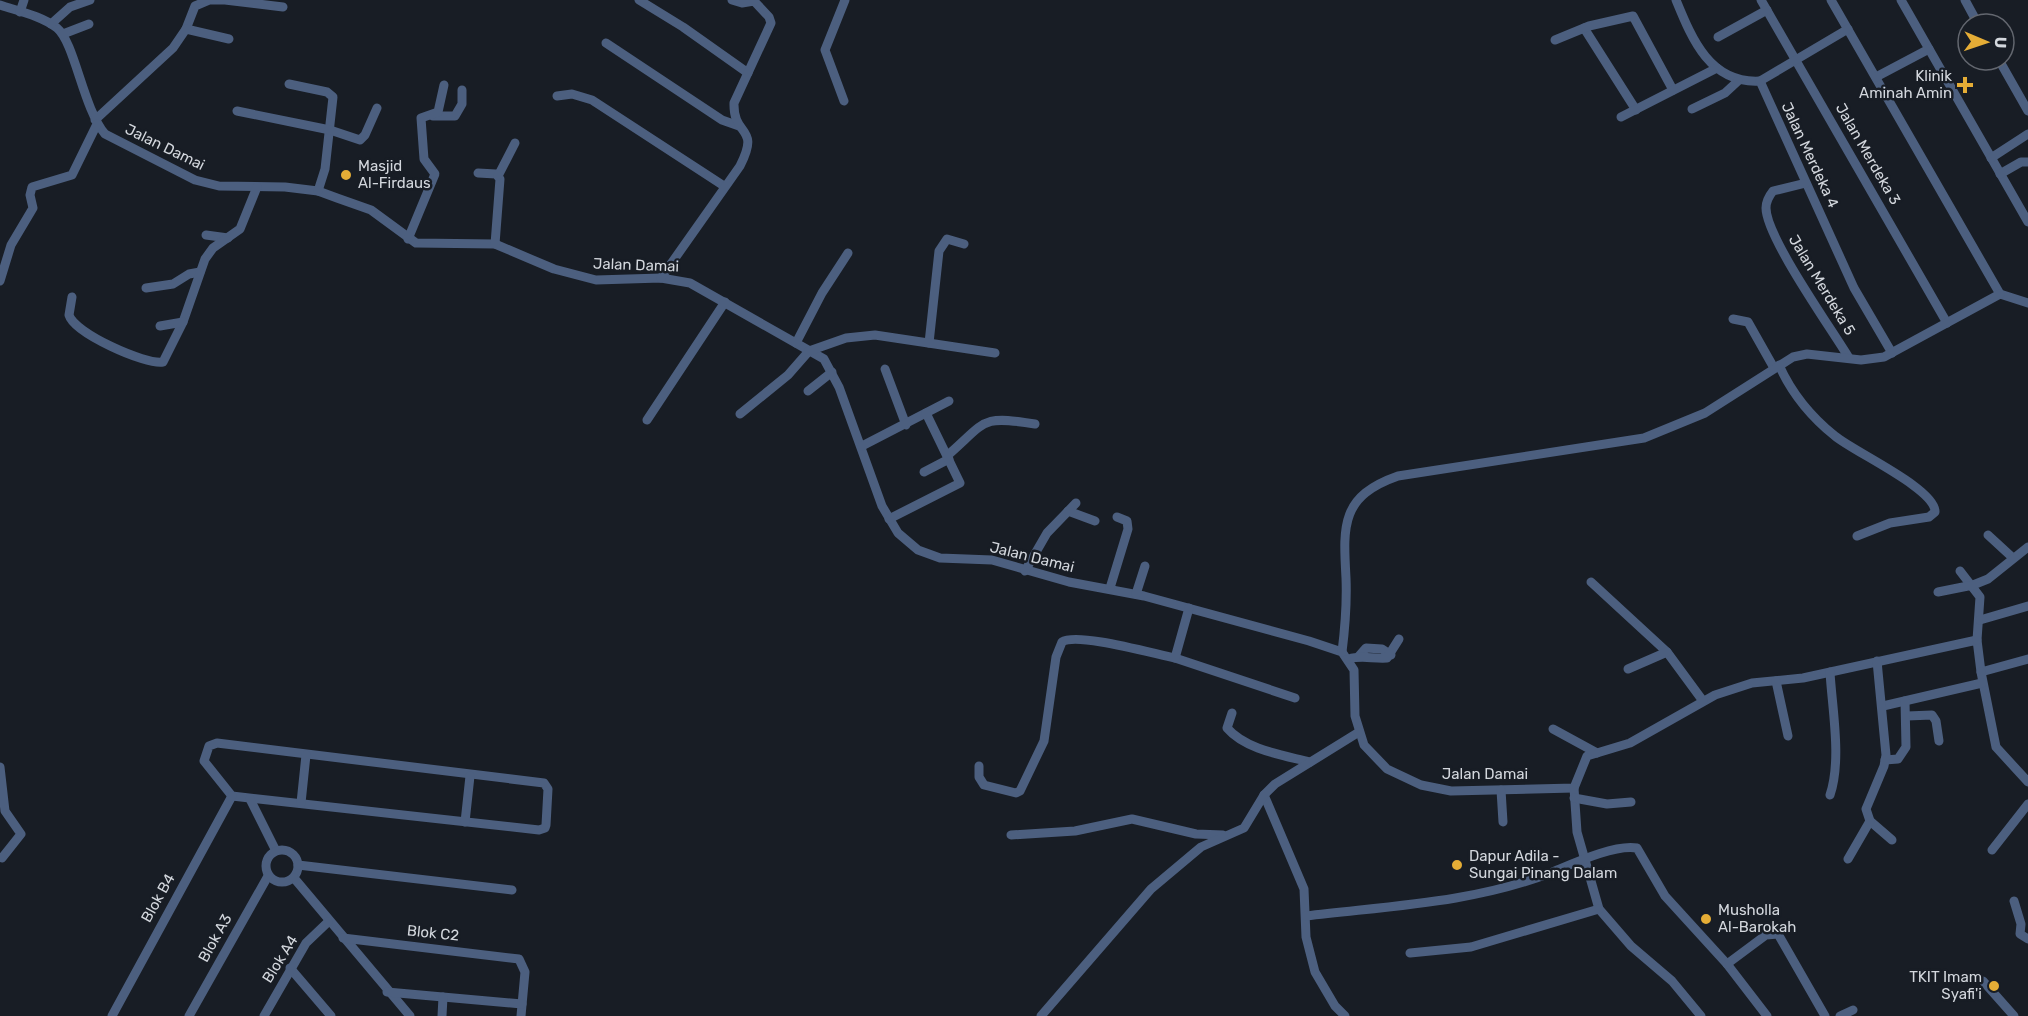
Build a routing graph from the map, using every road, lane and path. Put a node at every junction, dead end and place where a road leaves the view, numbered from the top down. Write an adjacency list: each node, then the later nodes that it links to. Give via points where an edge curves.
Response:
1 (24, 0): 14 (street)
2 (90, 0): 15 (street, via 70,7)
3 (639, 0): 29 (street)
4 (732, 0): 5 (street)
5 (754, 0): 29 (street, via 771,23)
6 (845, 0): 38 (street, via 825,50)
7 (1676, 0): 27 (street, via 1699,48)
8 (1761, 0): 13 (street, Jalan Merdeka 3)
9 (1831, 0): 18 (street)
10 (1901, 0): 25 (street)
11 (0, 5): 14 (street)
12 (283, 8): 19 (street, via 209,0 195,6)
13 (1767, 10): 21 (street); 26 (street, Jalan Merdeka 3)
14 (20, 12): 15 (street)
15 (51, 24): 20 (street)
16 (89, 24): 20 (street)
17 (1584, 28): 23 (street); 36 (street, via 1632,16); 40 (street)
18 (1848, 29): 26 (street); 30 (street)
19 (186, 30): 22 (street); 46 (street, via 173,48)
20 (63, 34): 46 (street)
21 (1718, 37)
22 (229, 39)
23 (1555, 40)
24 (606, 42): 47 (street, via 722,120)
25 (1929, 49): 30 (street); 51 (street)
26 (1796, 60): 32 (street); 78 (street, Jalan Merdeka 3)
27 (1718, 68): 31 (street); 36 (street)
28 (2006, 72): 43 (street)
29 (748, 73): 47 (street, via 734,103)
30 (1876, 77): 72 (street)
31 (1738, 81): 32 (street); 41 (street, via 1725,93)
32 (1760, 81): 56 (street, Jalan Merdeka 4)
33 (289, 84): 48 (street, via 331,94)
34 (444, 85): 44 (street, via 438,112)
35 (462, 90): 44 (street, via 462,104 455,116)
36 (1673, 90): 40 (street)
37 (557, 96): 57 (street, via 579,95 599,104)
38 (844, 101)
39 (377, 108): 48 (street, via 363,139)
40 (1636, 110): 45 (street)
41 (1692, 110)
42 (237, 111): 48 (street)
43 (2028, 111)
44 (433, 116): 63 (street, via 423,117 420,122 424,159 435,178)
45 (1621, 117)
46 (96, 122): 58 (street, Jalan Damai, via 116,140 195,180 219,186); 67 (street, via 72,175 32,187 33,208)
47 (739, 126): 57 (street, via 749,140 749,148)
48 (330, 130): 59 (street, via 326,170)
49 (2028, 134): 51 (street)
50 (514, 143): 55 (street)
51 (1991, 158): 54 (street)
52 (2028, 162): 54 (street)
53 (478, 173): 55 (street)
54 (2000, 174): 60 (street)
55 (498, 176): 64 (street)
56 (1806, 183): 84 (street, Jalan Merdeka 4, via 1854,288); 85 (street, Jalan Merdeka 5, via 1773,191 1767,201 1767,214 1785,256)
57 (724, 186): 69 (street)
58 (257, 187): 59 (street, Jalan Damai); 62 (street, via 240,229)
59 (318, 191): 63 (street, Jalan Damai, via 371,210)
60 (2028, 222)
61 (207, 235): 62 (street)
62 (228, 238): 68 (street, via 213,248)
63 (408, 239): 64 (street, Jalan Damai, via 422,244)
64 (495, 244): 69 (street, Jalan Damai, via 554,269 596,280)
65 (964, 244): 80 (street, via 947,238 939,251)
66 (848, 253): 81 (street)
67 (3, 260): 70 (street)
68 (200, 272): 71 (street, via 173,284); 77 (street)
69 (661, 279): 74 (street, Jalan Damai, via 690,283)
70 (0, 281)
71 (146, 288)
72 (2000, 294): 75 (street); 78 (street)
73 (72, 297): 77 (street, via 69,315 76,326 141,360 165,360)
74 (725, 302): 81 (street, Jalan Damai); 93 (street)
75 (2028, 303)
76 (1733, 319): 86 (street, via 1748,322)
77 (183, 322): 79 (street)
78 (1947, 323): 84 (street)
79 (160, 326)
80 (929, 343): 82 (street, via 875,335 846,338); 83 (street)
81 (796, 344): 82 (street, Jalan Damai)
82 (809, 351): 88 (street, Jalan Damai, via 824,359); 92 (street)
83 (995, 353)
84 (1892, 353): 85 (street, via 1874,359)
85 (1849, 358): 86 (street, via 1806,354)
86 (1776, 367): 105 (street, via 1798,400 1836,437 1899,476 1930,498 1934,506 1935,512 1929,517 1890,523); 122 (street, via 1705,413 1644,438 1398,476 1377,483 1359,497 1346,517 1343,549)
87 (885, 369): 95 (street)
88 (832, 372): 89 (street); 96 (street, Jalan Damai)
89 (808, 392)
90 (949, 401): 91 (street)
91 (926, 413): 95 (street); 97 (street)
92 (740, 414)
93 (647, 420)
94 (1035, 424): 97 (street, via 1002,418 988,420)
95 (906, 425): 96 (street)
96 (862, 446): 102 (street, Jalan Damai)
97 (949, 457): 98 (street); 102 (street, via 959,485)
98 (924, 472)
99 (1076, 503): 100 (street)
100 (1068, 511): 103 (street); 109 (street, via 1047,534)
101 (1117, 517): 113 (street, via 1127,521 1128,529)
102 (889, 519): 109 (street, Jalan Damai, via 909,545 928,555 992,560)
103 (1095, 521)
104 (1988, 534): 107 (street)
105 (1857, 536)
106 (2028, 547): 107 (street)
107 (2013, 558): 112 (street, via 1995,576)
108 (1145, 566): 115 (street)
109 (1025, 571): 113 (street, Jalan Damai)
110 (1960, 571): 112 (street)
111 (1591, 582): 121 (street)
112 (1973, 585): 114 (street); 118 (street, via 1981,601)
113 (1110, 588): 115 (street, Jalan Damai)
114 (1938, 592)
115 (1136, 594): 117 (street, Jalan Damai)
116 (2028, 606): 118 (street)
117 (1190, 608): 122 (street, Jalan Damai); 123 (street)
118 (1980, 620): 120 (street)
119 (1399, 639): 122 (street, via 1387,658)
120 (1977, 640): 125 (street); 128 (street)
121 (1667, 652): 126 (street); 132 (street)
122 (1350, 656): 138 (street, Jalan Damai)
123 (1175, 658): 131 (street); 146 (street, via 1103,642 1065,640 1056,657 1044,741 1020,791 984,785)
124 (2028, 659): 128 (street)
125 (1877, 661): 127 (street); 134 (street)
126 (1629, 669)
127 (1830, 672): 129 (street); 152 (street, via 1835,761)
128 (1981, 672): 130 (street)
129 (1776, 681): 132 (street, via 1752,683); 139 (street)
130 (1982, 683): 133 (street); 148 (street, via 1996,747)
131 (1295, 698)
132 (1703, 701): 141 (street, via 1630,743)
133 (1905, 701): 134 (street); 136 (street)
134 (1883, 706): 143 (street)
135 (1232, 713): 144 (street, via 1227,728 1233,735 1267,751)
136 (1907, 716): 140 (street, via 1932,715); 143 (street, via 1906,747 1898,759)
137 (1553, 729): 141 (street)
138 (1359, 732): 144 (street); 150 (street, Jalan Damai, via 1364,745 1387,769 1421,785 1444,790)
139 (1788, 736)
140 (1939, 741)
141 (1597, 753): 149 (street, via 1585,758)
142 (306, 755): 147 (street); 153 (street, via 213,744 204,761); 157 (street)
143 (1885, 760): 159 (street, via 1866,809)
144 (1310, 762): 151 (street, via 1275,783)
145 (0, 766): 167 (street, via 5,811 21,834)
146 (979, 766)
147 (470, 776): 160 (street); 160 (street, via 544,783 548,789 546,825 542,830)
148 (2028, 783)
149 (1574, 788): 150 (street, Jalan Damai); 154 (street)
150 (1501, 790): 161 (street)
151 (1264, 795): 163 (street, via 1244,828); 176 (street, via 1283,844 1298,869)
152 (1830, 795)
153 (232, 796): 155 (street); 188 (street, Blok B4)
154 (1574, 798): 156 (street, via 1607,804); 169 (street)
155 (250, 799): 157 (street); 166 (street)
156 (1631, 802)
157 (301, 803): 160 (street)
158 (2028, 804): 165 (street)
159 (1870, 821): 164 (street); 168 (street)
160 (465, 822)
161 (1503, 822)
162 (1011, 835): 163 (street, via 1075,831 1132,819 1196,834)
163 (1225, 835): 195 (street, via 1201,847 1151,889)
164 (1892, 840)
165 (1992, 850)
166 (276, 851): 170 (street, via 286,850 294,855); 171 (street, via 265,866)
167 (2, 858)
168 (1848, 859)
169 (1582, 860): 175 (street); 176 (street, via 1484,892); 181 (street, via 1637,849 1665,896)
170 (298, 865): 172 (street); 173 (street)
171 (268, 876): 172 (street, via 285,883); 189 (street, Blok A3)
172 (294, 878): 177 (street)
173 (512, 890)
174 (2014, 901): 179 (street, via 2020,933)
175 (1599, 909): 180 (street, via 1480,945); 197 (street, via 1631,946 1672,981)
176 (1306, 916): 196 (street, via 1306,937 1315,972)
177 (328, 922): 178 (street); 182 (street, Blok A4, via 306,943)
178 (343, 938): 184 (street); 186 (street, Blok C2, via 519,958 525,972)
179 (2028, 939)
180 (1410, 953)
181 (1727, 964): 198 (street); 199 (street, via 1766,935 1778,934)
182 (290, 968): 190 (street, Blok A4); 191 (street)
183 (1983, 981): 201 (street)
184 (387, 992): 185 (street); 192 (street)
185 (443, 997): 186 (street); 193 (street)
186 (522, 1004): 194 (street)
187 (1853, 1010): 200 (street)
188 (112, 1016)
189 (189, 1016)
190 (264, 1016)
191 (332, 1016)
192 (410, 1016)
193 (442, 1016)
194 (521, 1016)
195 (1041, 1016)
196 (1345, 1016)
197 (1701, 1016)
198 (1767, 1016)
199 (1825, 1016)
200 (1840, 1016)
201 (2014, 1016)

